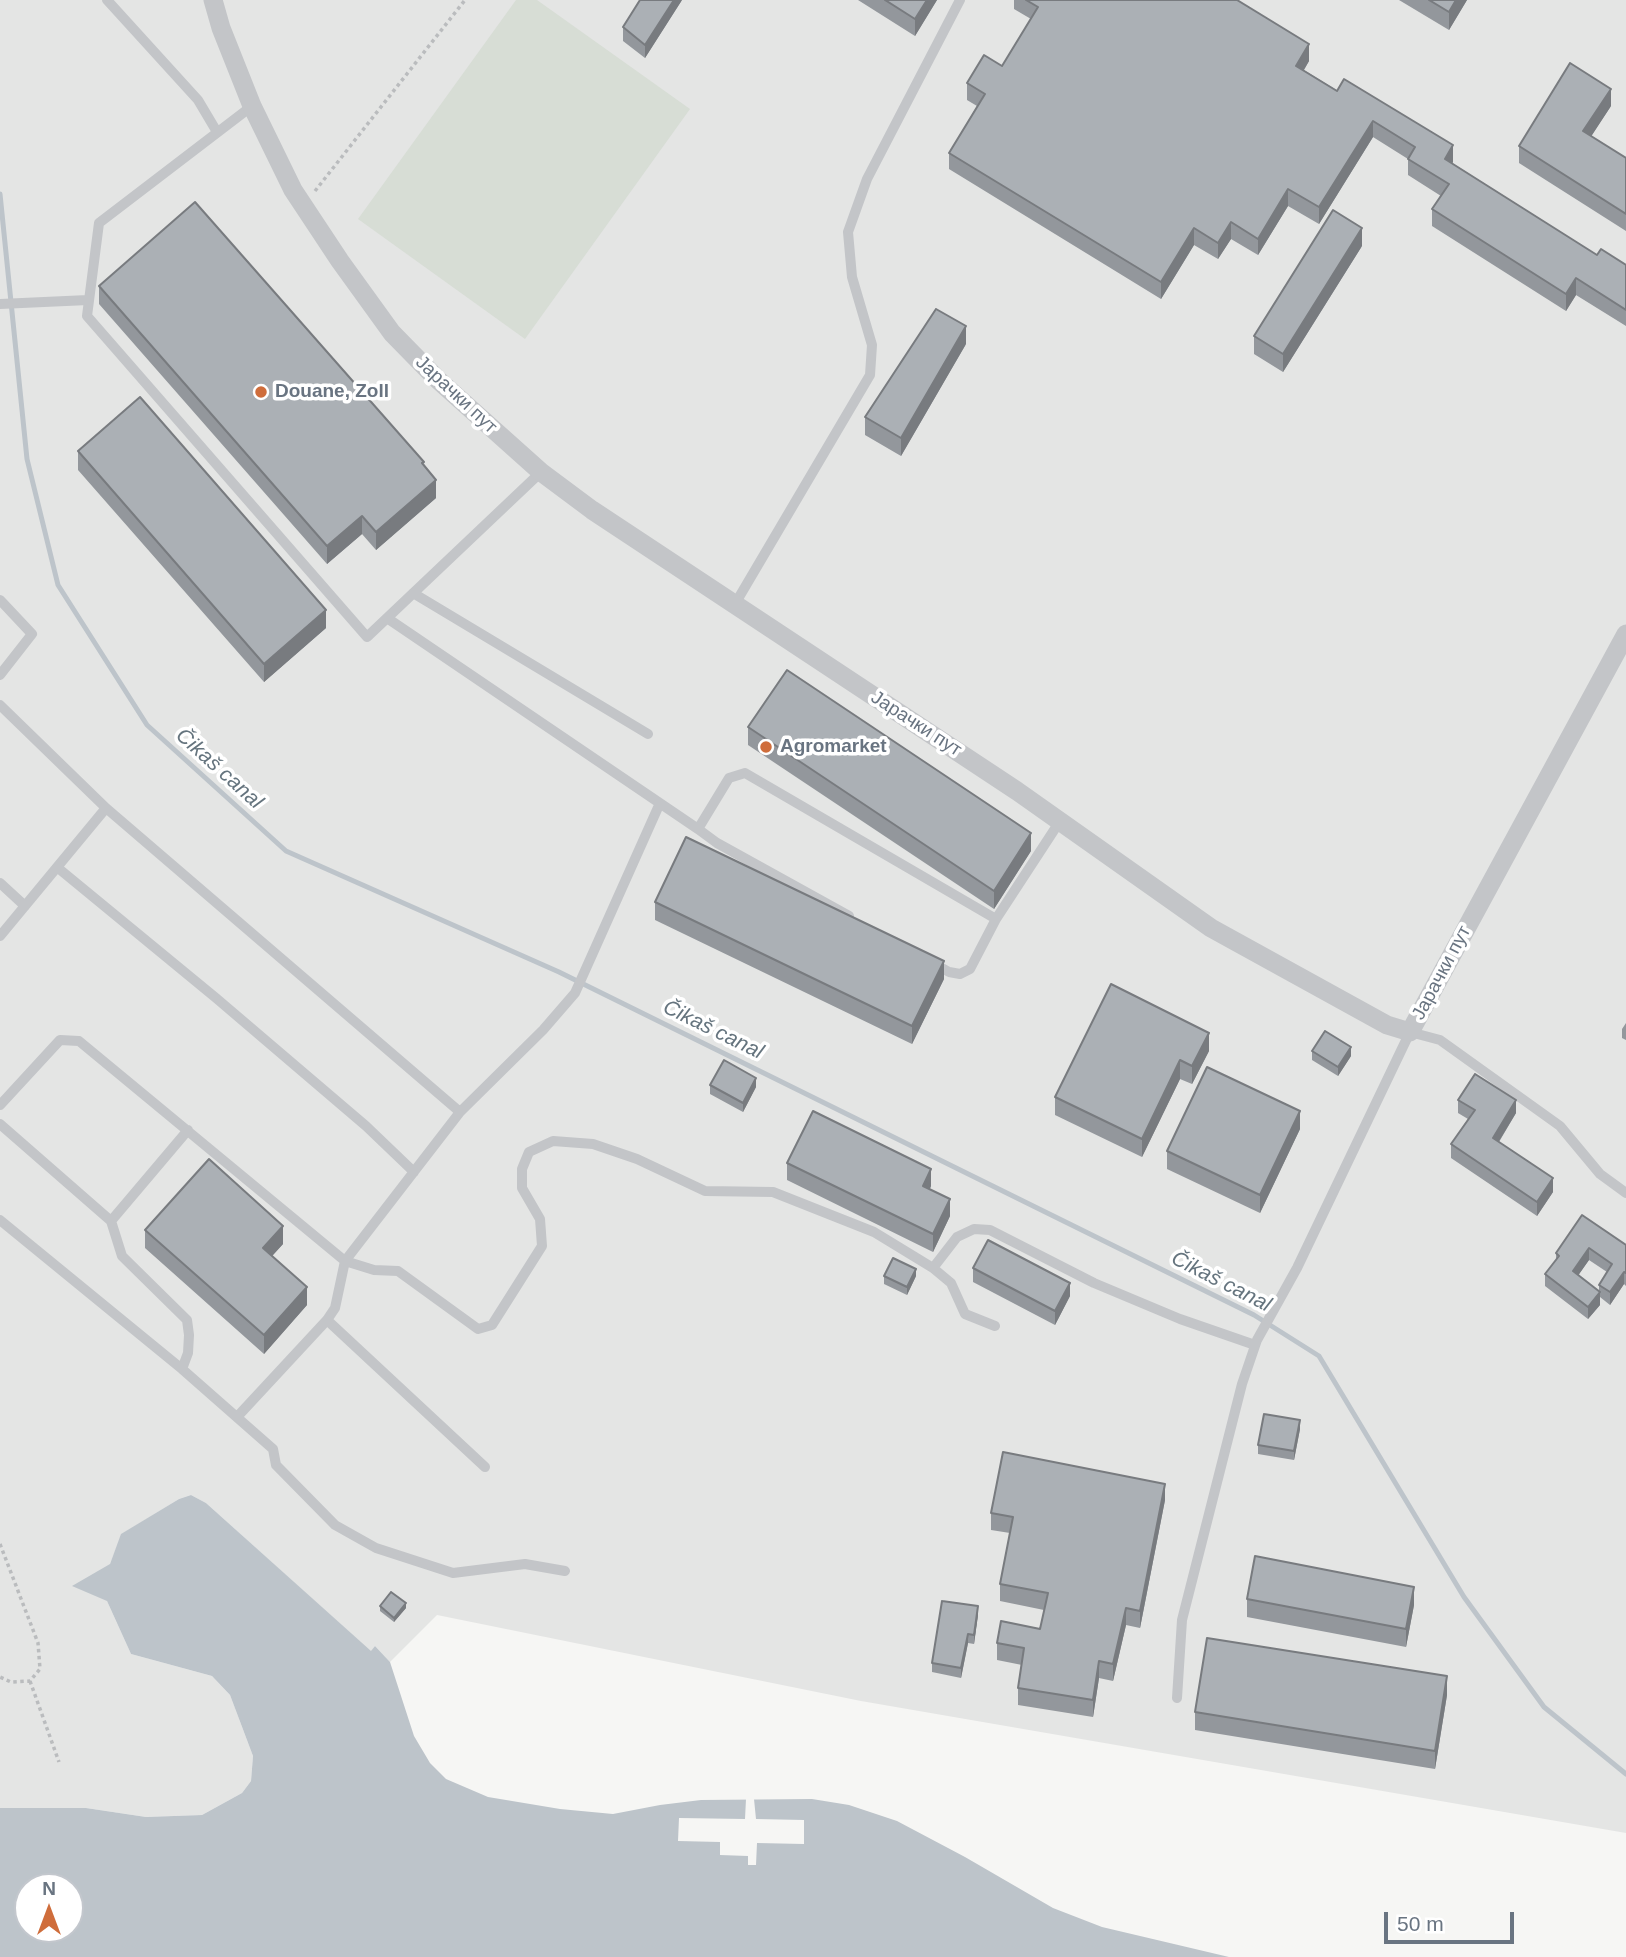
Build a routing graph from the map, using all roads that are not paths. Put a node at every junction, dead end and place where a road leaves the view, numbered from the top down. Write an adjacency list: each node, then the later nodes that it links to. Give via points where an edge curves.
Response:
1 (107, 0): 5 (lane, via 198,100)
2 (214, 0): 4 (street, Јарачки пут)
3 (960, 0): 11 (lane, via 867,179 848,232 852,277 872,345 870,375)
4 (252, 106): 5 (lane); 8 (street, Јарачки пут, via 293,190 392,333)
5 (217, 132): 6 (lane, via 99,223)
6 (88, 300): 7 (lane); 12 (lane, via 87,316 367,637)
7 (0, 304)
8 (541, 472): 9 (lane); 11 (street, Јарачки пут)
9 (413, 593): 12 (lane); 16 (lane)
10 (0, 600): 14 (lane, via 32,634)
11 (734, 604): 19 (street, Јарачки пут)
12 (387, 618): 17 (lane)
13 (1626, 634): 28 (street, Јарачки пут)
14 (0, 675)
15 (0, 705): 18 (lane)
16 (648, 734)
17 (660, 803): 20 (lane); 30 (lane, via 575,993)
18 (106, 808): 21 (lane); 30 (lane)
19 (1060, 821): 24 (lane); 28 (street, Јарачки пут, via 1211,928 1387,1025)
20 (698, 829): 24 (lane, via 729,778 745,773); 25 (lane)
21 (58, 868): 23 (lane); 33 (lane, via 366,1126)
22 (0, 883): 23 (lane)
23 (25, 906): 26 (lane)
24 (996, 919): 27 (lane, via 970,969 960,974 949,972)
25 (863, 924)
26 (0, 936)
27 (925, 958)
28 (1410, 1032): 34 (lane, via 1440,1041 1560,1126 1600,1174); 41 (lane)
29 (0, 1105): 32 (lane, via 60,1040 79,1041)
30 (460, 1112): 33 (lane)
31 (0, 1124): 36 (lane)
32 (188, 1130): 36 (lane); 37 (lane)
33 (414, 1172): 37 (lane)
34 (1626, 1193)
35 (0, 1220): 42 (lane)
36 (111, 1221): 42 (lane, via 122,1256 187,1320 188,1353)
37 (345, 1261): 38 (lane, via 398,1271 478,1329 492,1325 542,1246 540,1219 522,1188 522,1170 529,1152 553,1141 593,1144 705,1191 773,1192 874,1232); 39 (lane, via 335,1308)
38 (933, 1268): 40 (lane, via 951,1283 965,1314); 41 (lane, via 957,1237 974,1229 990,1230 1094,1283 1180,1319)
39 (327, 1320): 43 (lane); 44 (lane)
40 (995, 1326)
41 (1256, 1343): 46 (lane, via 1182,1620)
42 (182, 1369): 43 (lane)
43 (237, 1417): 45 (lane, via 273,1449 276,1465 335,1525 376,1548 453,1573 525,1564)
44 (485, 1467)
45 (565, 1570)
46 (1177, 1698)

